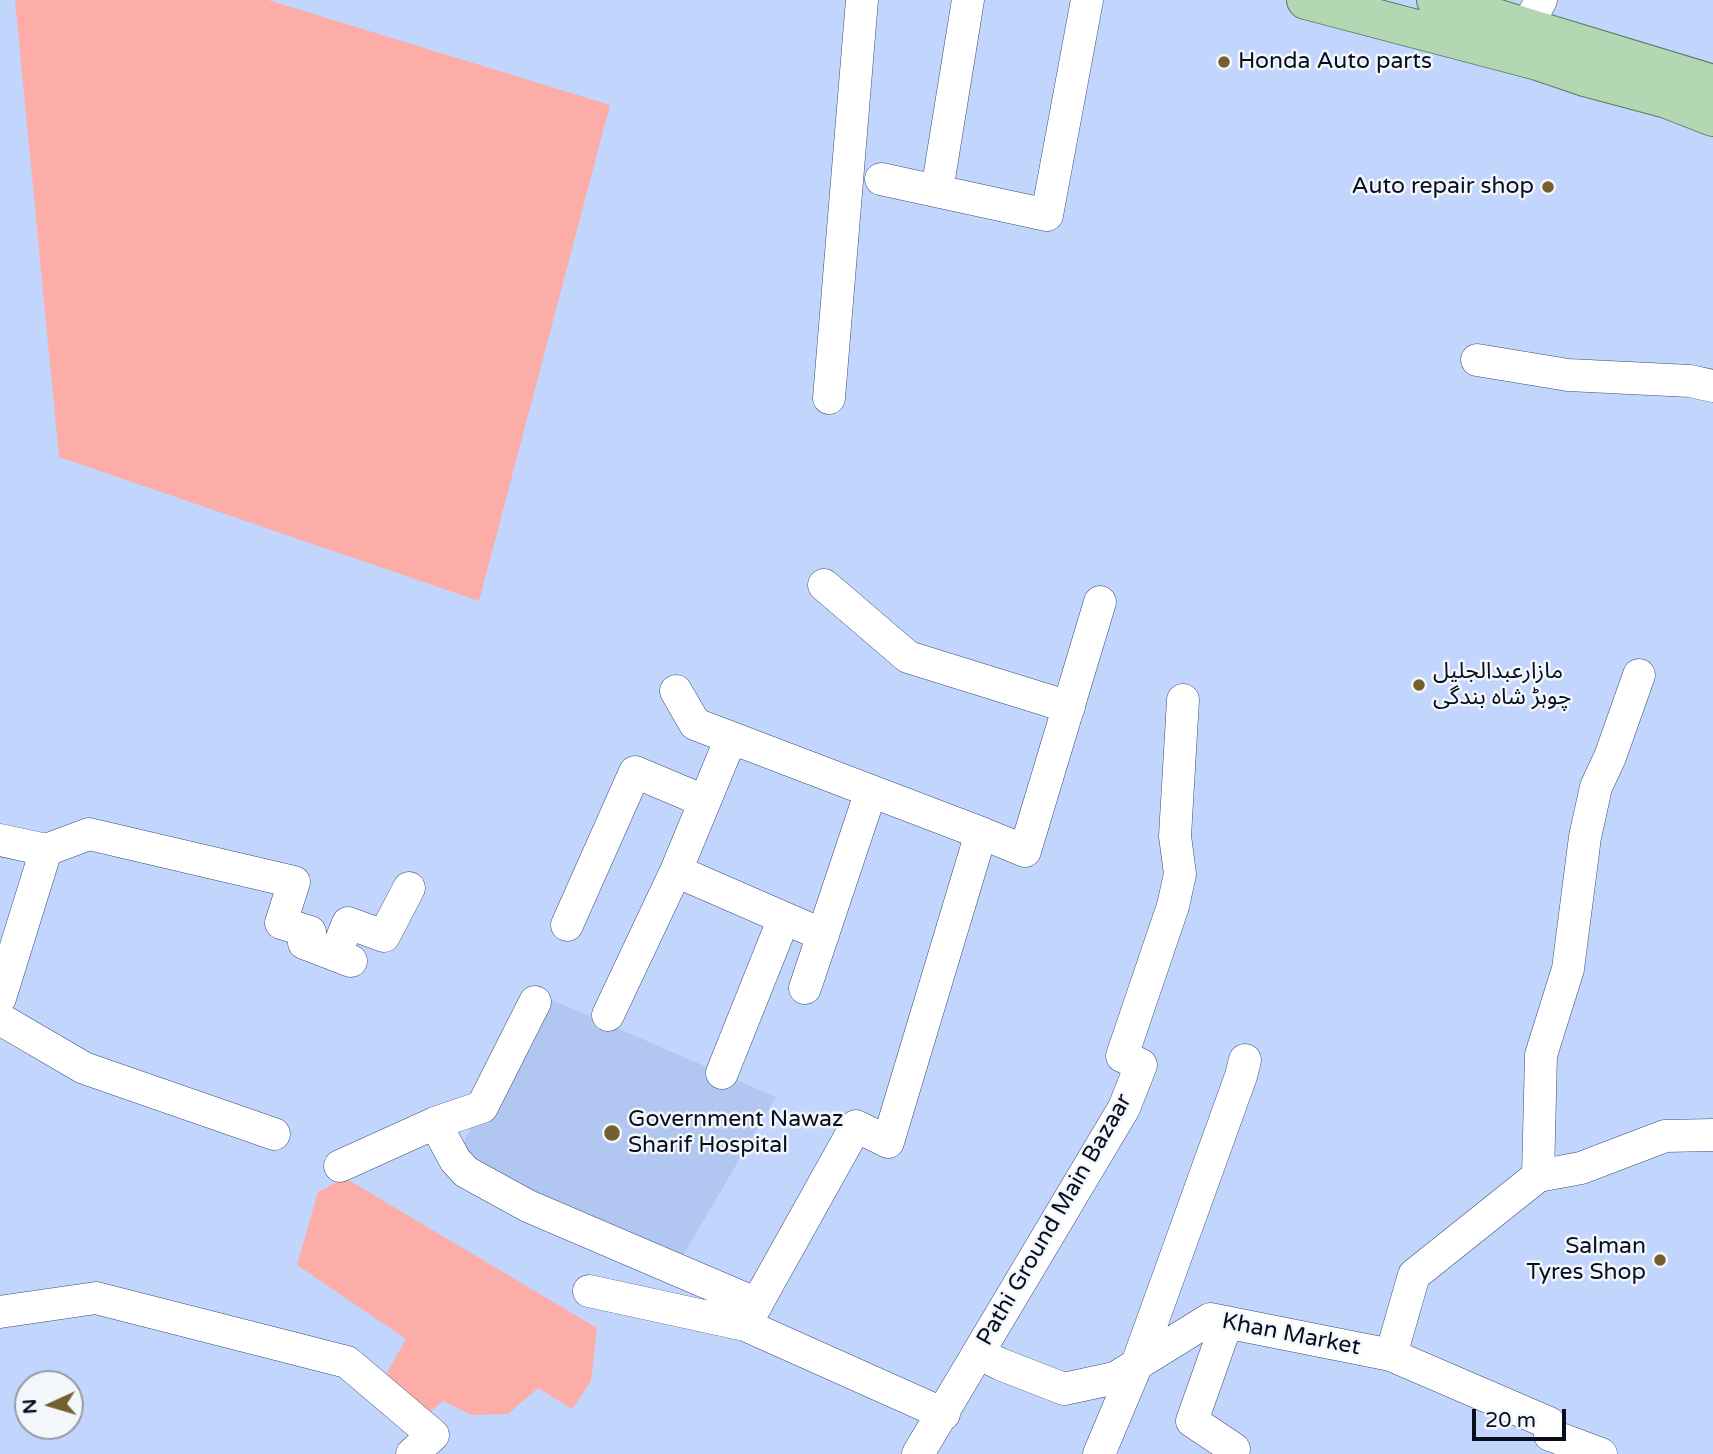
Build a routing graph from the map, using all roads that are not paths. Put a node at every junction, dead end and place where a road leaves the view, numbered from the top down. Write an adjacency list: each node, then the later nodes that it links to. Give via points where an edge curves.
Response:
1 (862, 0): 13 (street)
2 (968, 0): 10 (street)
3 (1087, 0): 10 (street, via 1047,215)
4 (1306, 0): 8 (main road, via 1538,61)
5 (1436, 0): 6 (main road)
6 (1534, 14): 7 (main road)
7 (1713, 84)
8 (1713, 117)
9 (881, 179): 10 (street)
10 (937, 191)
11 (1477, 360): 12 (street, via 1568,375)
12 (1713, 386)
13 (830, 398)
14 (824, 585): 19 (street, via 908,657)
15 (1100, 602): 19 (street)
16 (1639, 675): 42 (street, via 1596,787 1585,836 1569,969 1541,1055)
17 (676, 691): 20 (street, via 695,724)
18 (1184, 700): 47 (street, Pathi Ground Main Bazaar, via 1174,836 1180,874 1122,1056 1141,1065 1124,1108)
19 (1069, 707): 23 (street, via 1026,851)
20 (731, 738): 21 (street); 22 (street)
21 (871, 791): 23 (street); 30 (street)
22 (704, 801): 26 (street); 29 (street, via 635,772)
23 (981, 834): 45 (street, via 888,1142 856,1126)
24 (0, 840): 25 (street)
25 (46, 850): 27 (street, via 89,834 294,882 281,923 310,932 304,943 343,958 348,923 384,936); 32 (street)
26 (676, 871): 28 (street); 34 (street)
27 (409, 888)
28 (785, 918): 30 (street); 37 (street)
29 (567, 925)
30 (823, 935): 31 (street)
31 (805, 988)
32 (0, 998)
33 (535, 1002): 38 (street, via 482,1107)
34 (608, 1015)
35 (0, 1019): 39 (street, via 84,1068)
36 (1245, 1060): 49 (street)
37 (722, 1073)
38 (435, 1123): 41 (street); 45 (street, via 466,1172)
39 (274, 1133)
40 (1713, 1135): 42 (street, via 1665,1136 1581,1168)
41 (340, 1166)
42 (1538, 1176): 48 (street, via 1415,1275)
43 (589, 1291): 45 (street)
44 (0, 1312): 51 (street, via 96,1298 347,1362)
45 (751, 1315): 50 (street)
46 (1227, 1322): 48 (street, Khan Market); 49 (street, Khan Market, via 1210,1319); 54 (street, via 1192,1421 1234,1449)
47 (978, 1353): 49 (street, Khan Market, via 1064,1389 1115,1378); 50 (street, Pathi Ground Main Bazaar)
48 (1391, 1355): 55 (street, Khan Market, via 1549,1423 1550,1435)
49 (1137, 1364): 53 (street)
50 (944, 1414): 52 (street, Pathi Ground Main Bazaar)
51 (423, 1444)
52 (918, 1454)
53 (1099, 1454)
54 (1233, 1454)
55 (1601, 1454)

